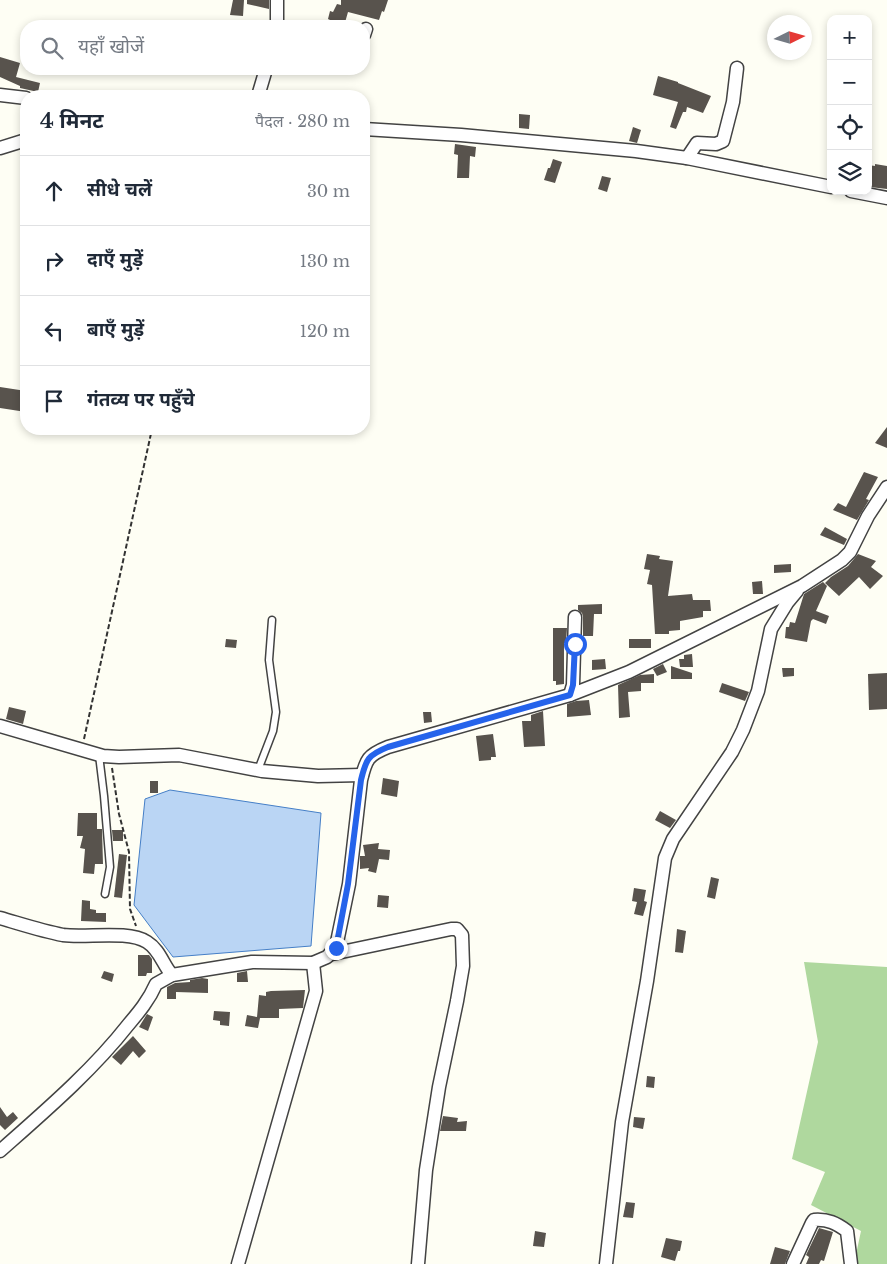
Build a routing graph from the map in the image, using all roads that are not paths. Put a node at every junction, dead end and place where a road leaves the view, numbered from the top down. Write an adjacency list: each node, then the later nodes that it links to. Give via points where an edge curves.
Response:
1 (277, 0): 2 (street)
2 (277, 20)
3 (737, 68): 11 (street, via 723,141 697,143)
4 (264, 75): 5 (street)
5 (260, 90)
6 (0, 95): 7 (street)
7 (20, 97)
8 (370, 129): 11 (street, via 499,138)
9 (20, 142): 10 (street)
10 (0, 148)
11 (688, 158): 12 (street)
12 (827, 186)
13 (872, 195): 14 (street)
14 (887, 198)
15 (887, 487): 16 (street, via 850,552)
16 (802, 586): 19 (street, via 629,672); 32 (street, via 771,629 758,691 732,752 671,843 665,858 622,1122)
17 (575, 616): 19 (street)
18 (272, 620): 22 (lane, via 269,660 276,712 273,731)
19 (570, 695): 23 (street, via 388,747 368,758)
20 (0, 726): 21 (street)
21 (104, 756): 22 (street, via 179,755); 24 (lane, via 110,867)
22 (258, 770): 23 (street, via 318,776)
23 (362, 775): 26 (street, via 348,884 336,948)
24 (105, 894)
25 (0, 918): 28 (street, via 75,936 141,939 158,952)
26 (332, 954): 27 (street); 31 (street, via 451,929 462,935 463,966 438,1087 426,1170)
27 (313, 963): 28 (street, via 252,962); 30 (street, via 316,991)
28 (172, 975): 29 (street, via 156,984 151,997 91,1069)
29 (0, 1151)
30 (238, 1264)
31 (418, 1264)
32 (606, 1264)
33 (793, 1264): 34 (street, via 814,1220 825,1219 847,1231)
34 (851, 1264)

